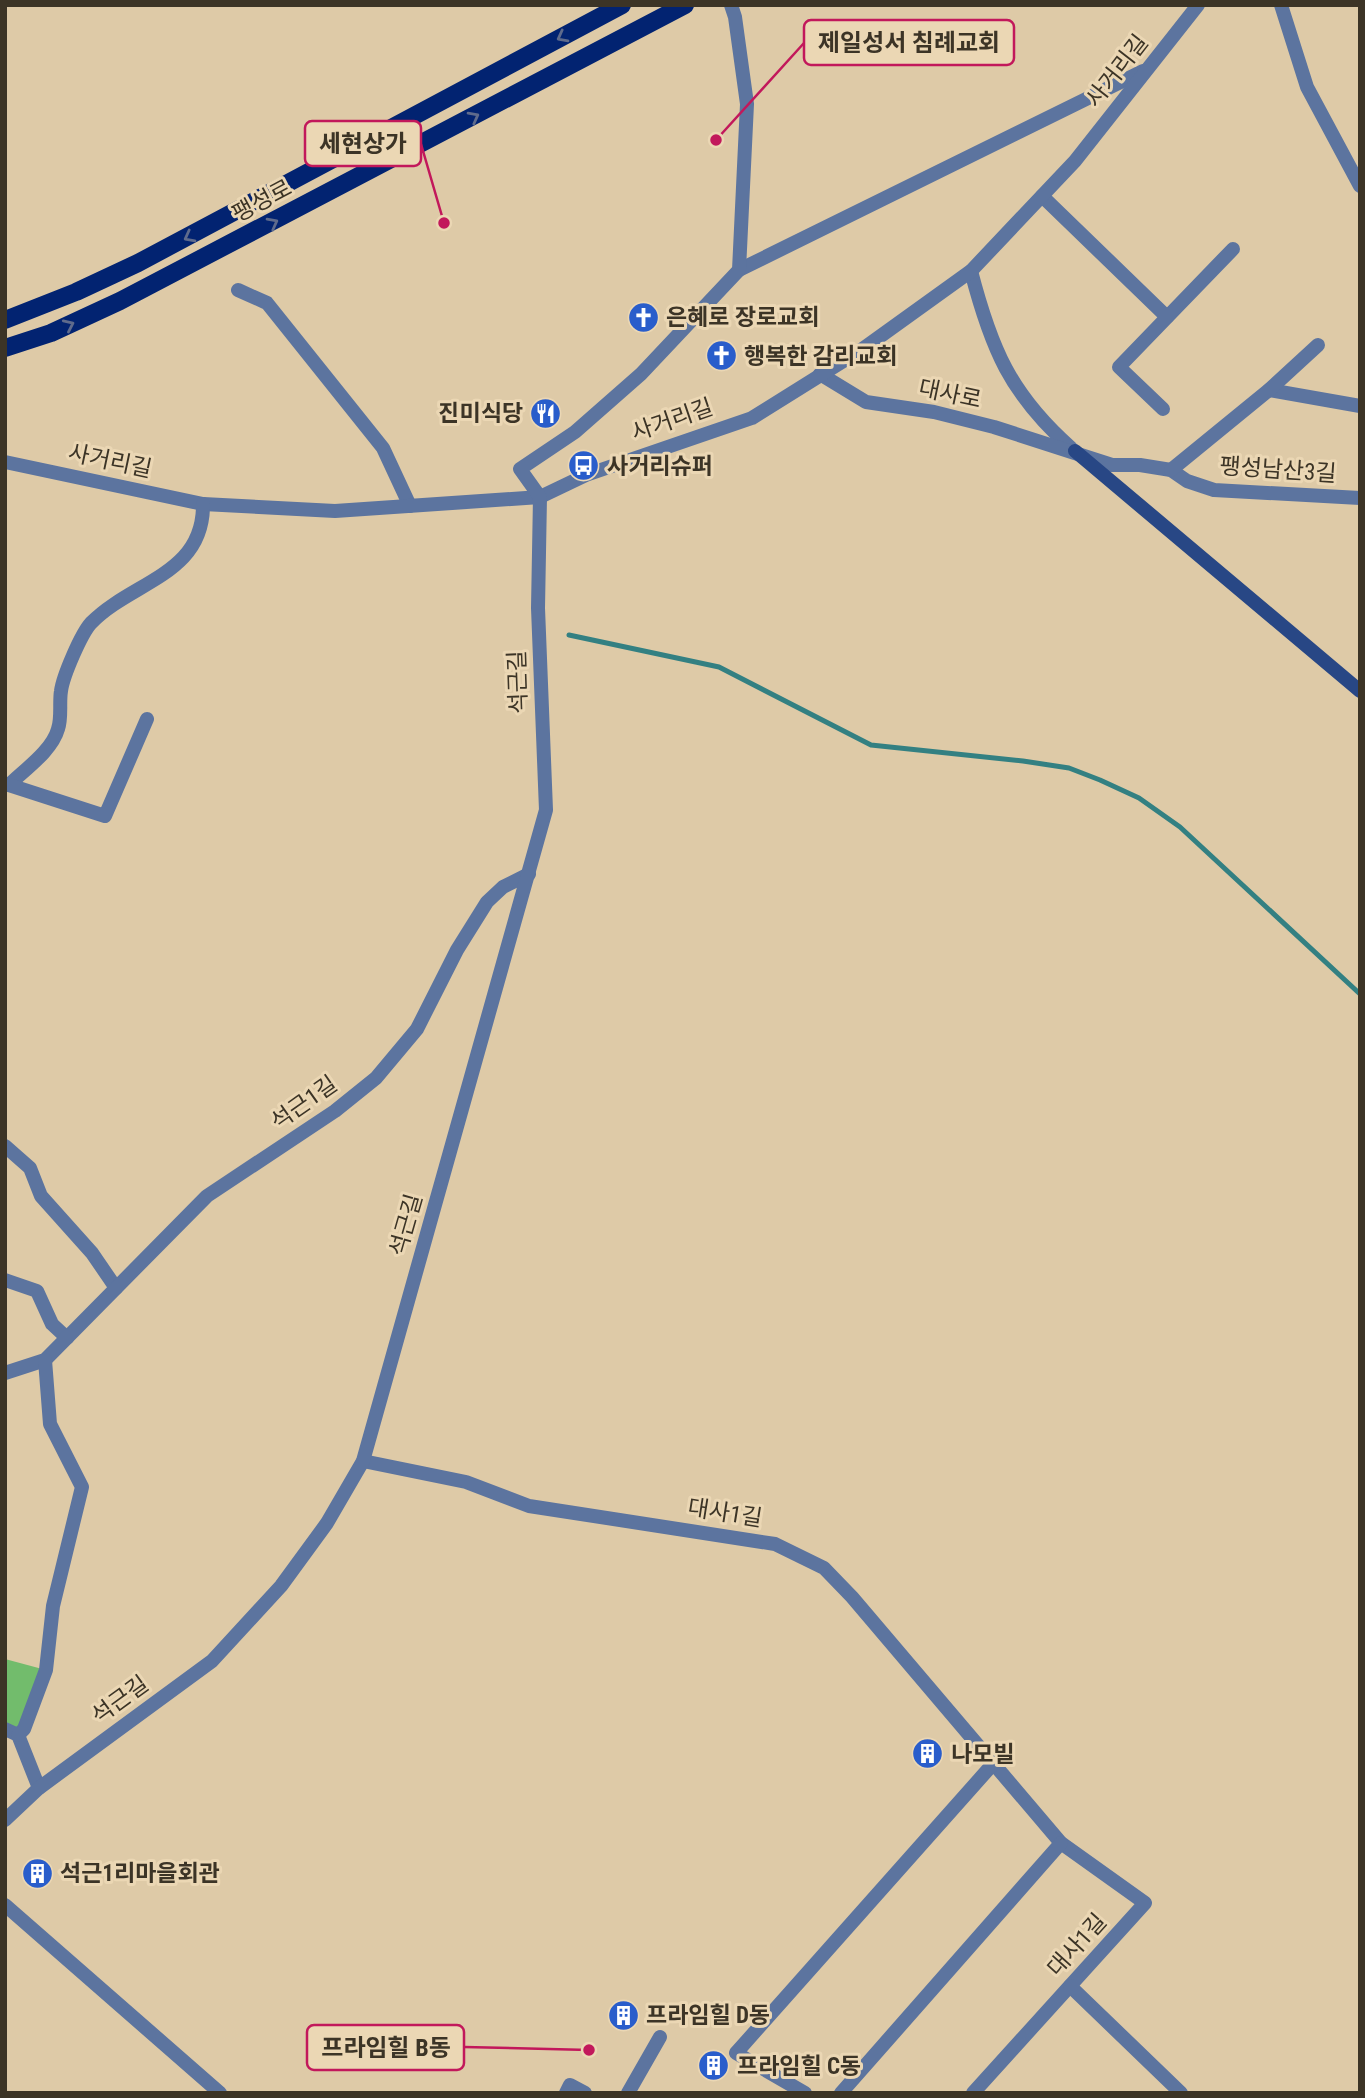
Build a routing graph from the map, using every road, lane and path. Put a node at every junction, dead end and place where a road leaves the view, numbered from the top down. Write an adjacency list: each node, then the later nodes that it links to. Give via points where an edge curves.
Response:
1 (622, 5): 14 (main road, 팽성로, one-way to 14, via 138,264)
2 (685, 5): 16 (main road, 팽성로, one-way to 2, via 51,333 144,289)
3 (730, 5): 10 (street, via 747,104)
4 (1198, 5): 6 (street, 사거리길)
5 (1280, 5): 7 (street, via 1307,88)
6 (1146, 70): 8 (street, 사거리길); 10 (street)
7 (1360, 186)
8 (1042, 196): 11 (street, 사거리길); 13 (street)
9 (1233, 248): 13 (street)
10 (739, 270): 24 (street, via 641,374 575,432 520,469)
11 (971, 271): 17 (street, 사거리길); 21 (street, via 997,355 1039,419)
12 (238, 290): 27 (street, via 267,303 383,448)
13 (1167, 317): 20 (street, via 1119,367)
14 (5, 320)
15 (1318, 345): 18 (street)
16 (5, 348)
17 (820, 374): 21 (street, 대사로, via 866,402 934,412); 24 (street, 사거리길, via 752,418 586,475)
18 (1269, 390): 19 (street); 23 (street)
19 (1360, 406)
20 (1163, 409)
21 (1075, 451): 23 (street, 팽성남산3길, via 1112,465); 28 (street)
22 (5, 462): 26 (street, 사거리길)
23 (1171, 470): 25 (street, 팽성남산3길, via 1213,490)
24 (540, 497): 27 (street, 사거리길); 31 (street, 석근길, via 538,608 546,810)
25 (1360, 498)
26 (204, 504): 27 (street, 사거리길, via 335,511); 30 (street, via 204,523 195,545 90,624 61,688 58,730 48,747)
27 (410, 506)
28 (1360, 691)
29 (147, 719): 30 (street, via 105,816)
30 (7, 785)
31 (529, 874): 34 (street, 석근1길, via 503,887 487,902 417,1029 376,1078 335,1111 207,1195); 38 (street, 석근길)
32 (5, 1146): 34 (street, via 30,1168 41,1196 92,1253)
33 (5, 1280): 35 (street, via 37,1291 52,1324)
34 (116, 1288): 35 (street, 석근1길)
35 (67, 1338): 36 (street, 석근1길)
36 (45, 1360): 37 (street, 석근1길); 39 (street, via 50,1424 82,1487 53,1606 46,1670 24,1729)
37 (5, 1373)
38 (363, 1461): 40 (street, 대사1길, via 466,1482 529,1506 775,1544 824,1568); 41 (street, 석근길, via 327,1523 281,1586 212,1661)
39 (12, 1732): 41 (street)
40 (992, 1765): 43 (street, 대사1길); 52 (street, via 736,2053)
41 (39, 1788): 42 (street, 석근길)
42 (5, 1820)
43 (1061, 1843): 45 (street, 대사1길, via 1145,1903); 53 (street)
44 (5, 1905): 48 (street)
45 (1070, 1986): 47 (street); 54 (street, 대사1길)
46 (660, 2037): 51 (street)
47 (1179, 2092)
48 (220, 2093)
49 (566, 2093): 50 (street, via 570,2085)
50 (585, 2093)
51 (628, 2093)
52 (805, 2093)
53 (841, 2093)
54 (973, 2093)

